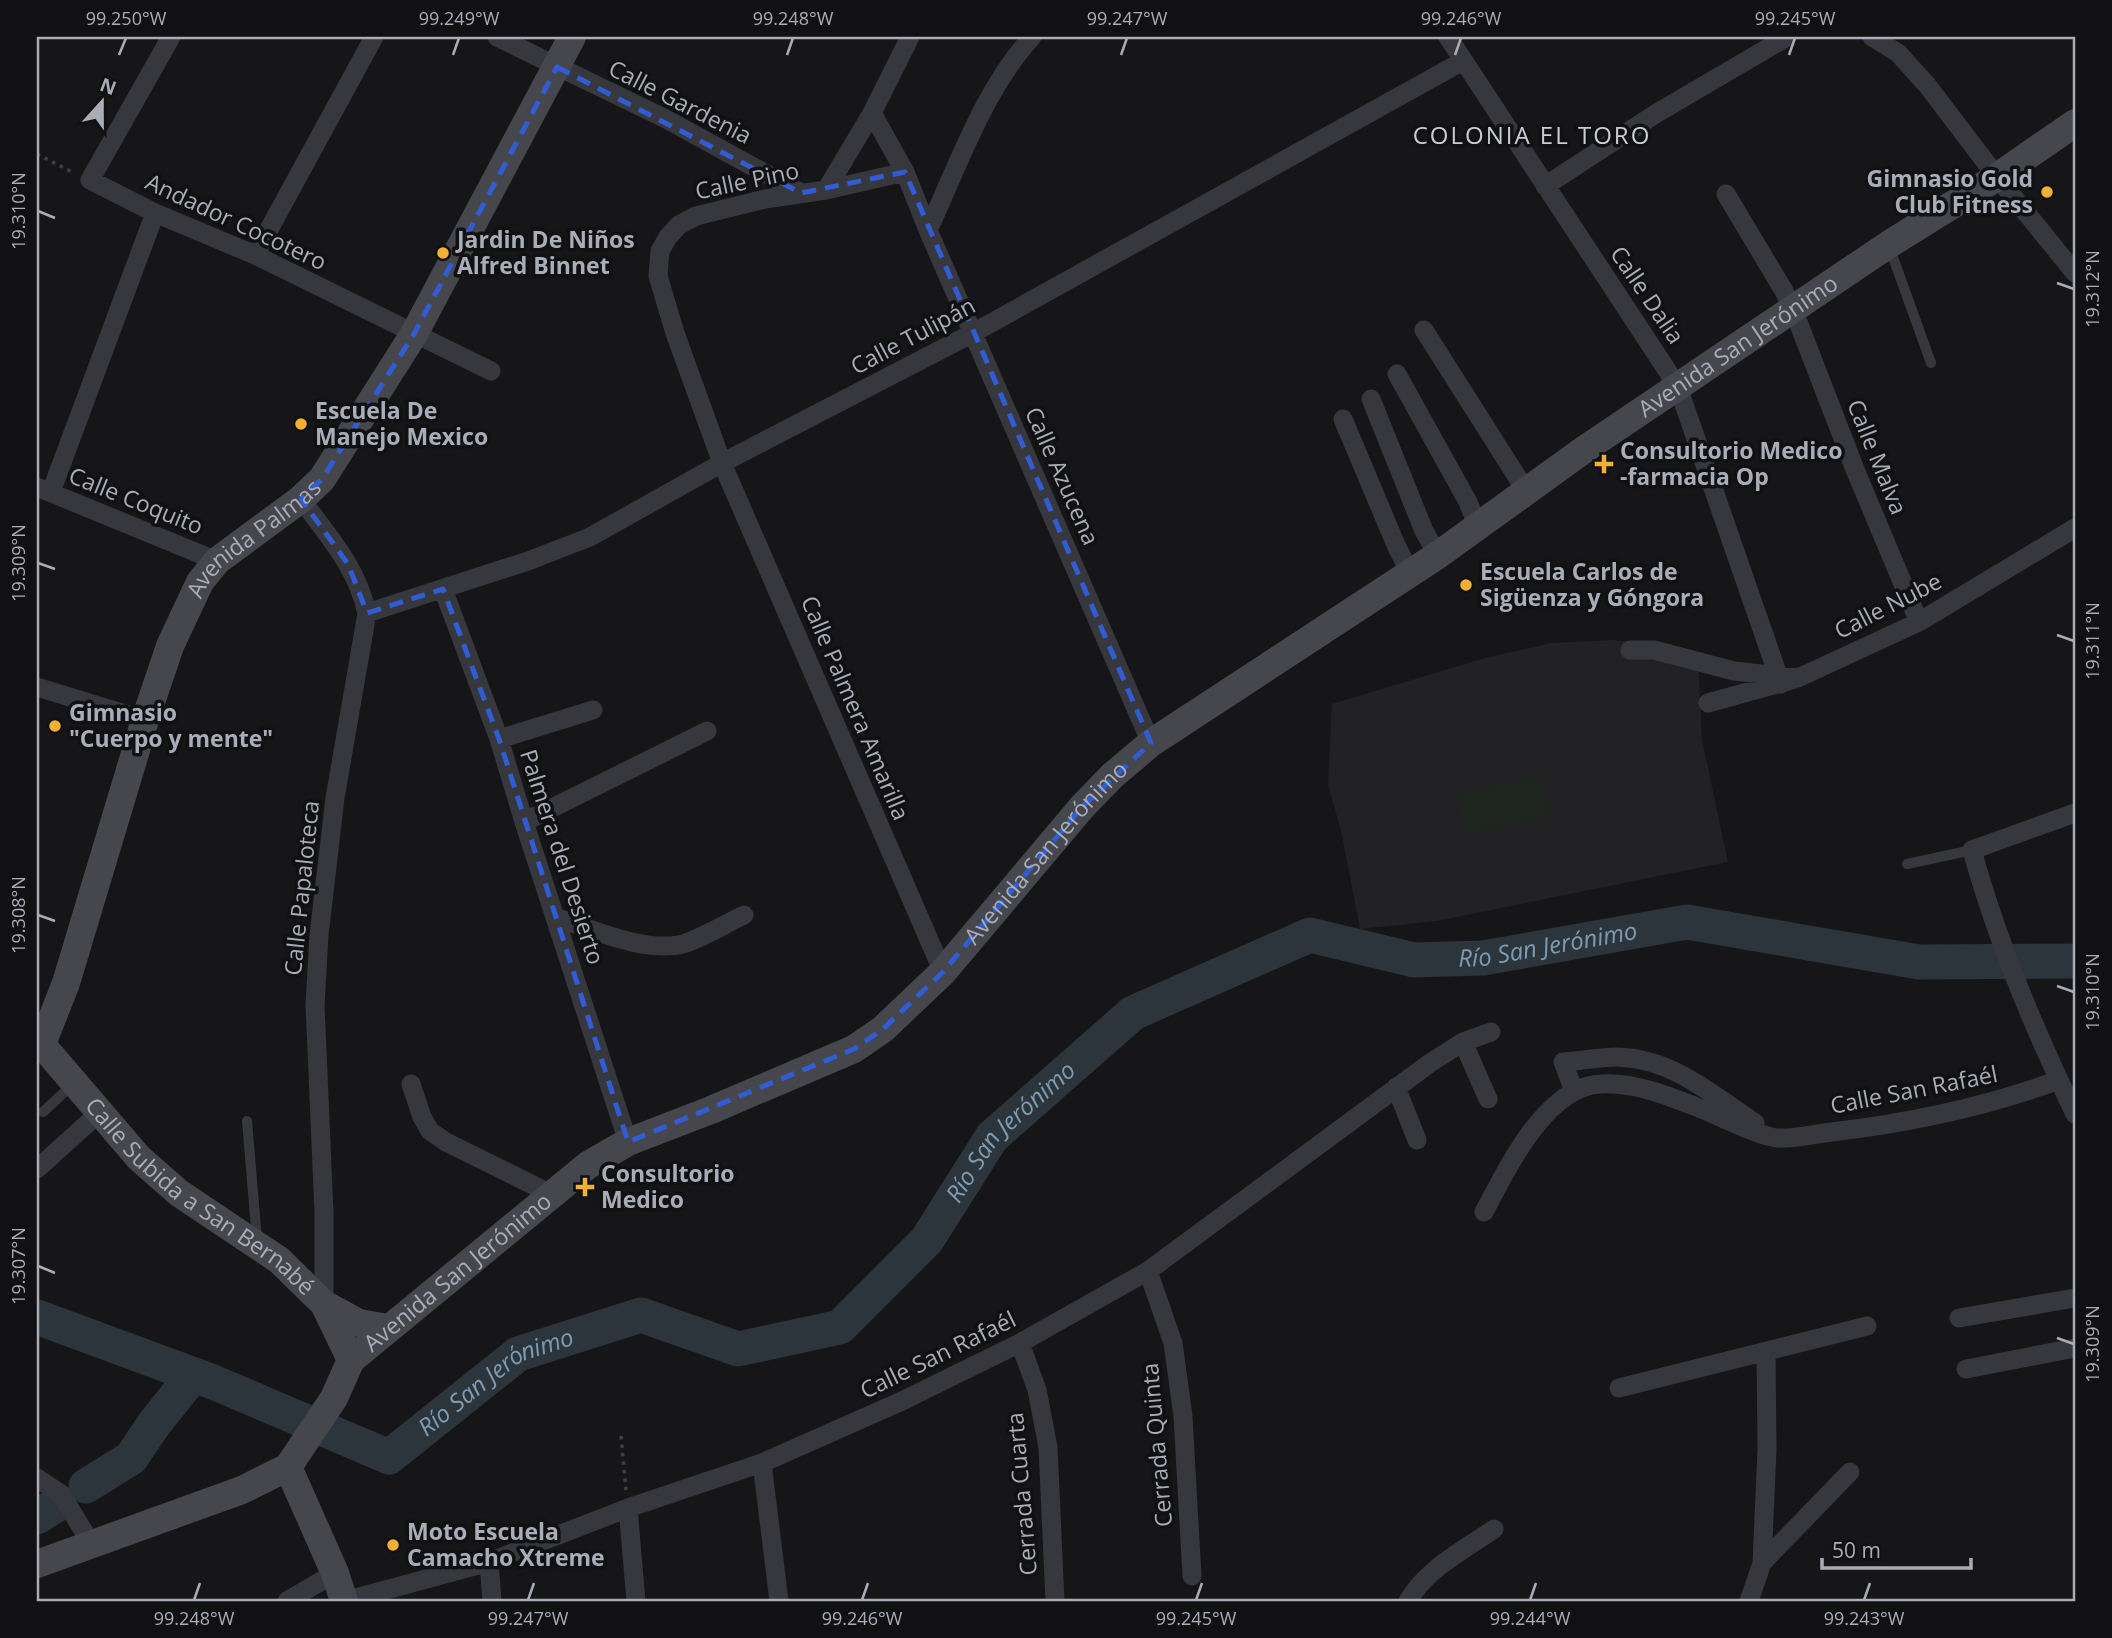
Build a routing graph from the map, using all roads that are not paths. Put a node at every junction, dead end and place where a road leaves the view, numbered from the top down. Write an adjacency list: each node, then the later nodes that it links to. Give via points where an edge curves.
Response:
1 (171, 37): 20 (street, Andador Cocotero, via 90,180)
2 (374, 37): 23 (street)
3 (497, 37): 11 (street, Calle Gardenia)
4 (572, 37): 11 (main road, Avenida Palmas)
5 (910, 37): 12 (street)
6 (1032, 37): 21 (street, via 995,89)
7 (1448, 37): 10 (street, Calle Dalia)
8 (1787, 37): 16 (street)
9 (1872, 37): 15 (street, via 1898,53 1927,85)
10 (1463, 61): 16 (street, Calle Dalia); 27 (street, Calle Tulipán)
11 (557, 67): 18 (street, Calle Gardenia, via 666,119); 28 (main road, Avenida Palmas)
12 (872, 113): 14 (street, Calle Azucena); 17 (street, Calle Pino)
13 (2075, 123): 15 (main road, Avenida San Jerónimo)
14 (905, 172): 17 (street); 21 (street, Calle Azucena)
15 (1997, 177): 22 (main road, Avenida San Jerónimo); 24 (street)
16 (1545, 186): 32 (street, Calle Dalia)
17 (826, 190): 18 (street, Calle Pino)
18 (801, 194): 35 (street, Calle Pino, via 696,216 679,225 660,251 658,276)
19 (1726, 194): 25 (street, Calle Malva)
20 (155, 213): 23 (street, Andador Cocotero); 36 (street)
21 (928, 230): 27 (street, Calle Azucena)
22 (1888, 245): 25 (main road, Avenida San Jerónimo); 29 (lane)
23 (255, 255): 28 (street, Andador Cocotero)
24 (2075, 273)
25 (1793, 309): 32 (main road, Avenida San Jerónimo); 46 (street, Calle Malva)
26 (1424, 330): 37 (street)
27 (973, 333): 35 (street, Calle Tulipán); 55 (street, Calle Azucena)
28 (414, 334): 30 (street, Andador Cocotero); 38 (main road, Avenida Palmas, via 323,479)
29 (1931, 363)
30 (491, 371)
31 (1397, 374): 39 (street)
32 (1678, 387): 37 (main road, Avenida San Jerónimo); 48 (street, Calle Dalia)
33 (1371, 399): 41 (street)
34 (1343, 419): 43 (street)
35 (722, 463): 44 (street, Calle Tulipán, via 590,537); 62 (street, Calle Palmera Amarilla)
36 (44, 489): 42 (street, Calle Coquito)
37 (1526, 491): 39 (main road, Avenida San Jerónimo)
38 (301, 499): 42 (main road, Avenida Palmas); 45 (street, Calle Papaloteca, via 348,564 361,588)
39 (1477, 525): 41 (main road, Avenida San Jerónimo)
40 (2075, 528): 46 (street, Calle Nube)
41 (1438, 555): 43 (main road, Avenida San Jerónimo)
42 (217, 561): 52 (main road, Avenida Palmas, via 205,574 176,633)
43 (1410, 573): 55 (main road, Avenida San Jerónimo)
44 (443, 589): 45 (street, Calle Tulipán); 54 (street, Palmera del Desierto)
45 (366, 613): 85 (street, Calle Papaloteca, via 335,798 318,949 315,1005)
46 (1919, 622): 48 (street, Calle Nube)
47 (1630, 650): 48 (street, via 1672,653 1710,666)
48 (1786, 679): 50 (street, Calle Nube)
49 (37, 687): 52 (street)
50 (1708, 703)
51 (593, 710): 54 (street)
52 (145, 720): 65 (main road, Avenida Palmas, via 66,983)
53 (707, 731): 57 (street)
54 (499, 739): 57 (street, Palmera del Desierto)
55 (1152, 743): 62 (main road, Avenida San Jerónimo, via 1082,807)
56 (2075, 813): 58 (street)
57 (524, 822): 61 (street, Palmera del Desierto)
58 (1972, 850): 59 (lane); 66 (street, via 1986,901)
59 (1907, 864)
60 (744, 915): 61 (street, via 671,946 625,939)
61 (555, 918): 78 (street, Palmera del Desierto)
62 (943, 972): 78 (main road, Avenida San Jerónimo, via 883,1029 854,1049)
63 (1491, 1032): 64 (street, Calle San Rafaél)
64 (1463, 1042): 69 (street, Calle San Rafaél); 71 (street)
65 (38, 1044): 67 (main road, Calle Subida a San Bernabé)
66 (2059, 1080): 74 (street); 76 (street, Calle San Rafaél, via 1938,1115)
67 (74, 1083): 72 (lane); 73 (main road, Calle Subida a San Bernabé)
68 (411, 1084): 80 (street, via 430,1131)
69 (1396, 1087): 77 (street); 83 (street, Calle San Rafaél)
70 (1574, 1091): 76 (street, Calle San Rafaél, via 1599,1084 1627,1085); 76 (street, via 1563,1062 1617,1058 1657,1063); 81 (street, Calle San Rafaél, via 1553,1107 1517,1152)
71 (1488, 1099)
72 (43, 1112)
73 (99, 1113): 79 (street); 82 (main road, Calle Subida a San Bernabé, via 139,1158 179,1193)
74 (2075, 1114)
75 (247, 1121): 82 (lane)
76 (1777, 1139)
77 (1417, 1140)
78 (628, 1142): 80 (main road, Avenida San Jerónimo)
79 (37, 1169)
80 (551, 1194): 88 (main road, Avenida San Jerónimo)
81 (1484, 1212)
82 (257, 1244): 85 (main road, Calle Subida a San Bernabé)
83 (1148, 1271): 89 (street, Calle San Rafaél); 106 (street, Cerrada Quinta, via 1173,1343 1182,1404)
84 (2075, 1298): 86 (street)
85 (324, 1304): 88 (main road, via 359,1323); 92 (main road, Calle Subida a San Bernabé)
86 (1959, 1318)
87 (1867, 1326): 91 (street)
88 (388, 1328): 92 (main road, Avenida San Jerónimo)
89 (1020, 1343): 96 (street, Calle San Rafaél); 112 (street, Cerrada Cuarta, via 1037,1390 1048,1447)
90 (2075, 1349): 93 (street)
91 (1766, 1353): 94 (street); 103 (street)
92 (351, 1360): 95 (main road, Avenida San Jerónimo, via 334,1398)
93 (1966, 1369)
94 (1619, 1388)
95 (294, 1458): 101 (main road, via 242,1490); 105 (main road)
96 (762, 1463): 99 (street, Calle San Rafaél); 111 (street)
97 (1850, 1472): 103 (street)
98 (37, 1478): 101 (street, via 61,1494)
99 (628, 1508): 102 (street, Calle San Rafaél); 110 (street)
100 (1494, 1530): 113 (street, via 1432,1572)
101 (92, 1545): 104 (main road)
102 (489, 1562): 108 (street, Calle San Rafaél); 109 (street)
103 (1762, 1563): 114 (street)
104 (37, 1564)
105 (335, 1573): 107 (street); 108 (main road)
106 (1192, 1576)
107 (286, 1601)
108 (344, 1601)
109 (492, 1601)
110 (636, 1601)
111 (779, 1601)
112 (1055, 1601)
113 (1408, 1601)
114 (1749, 1601)

